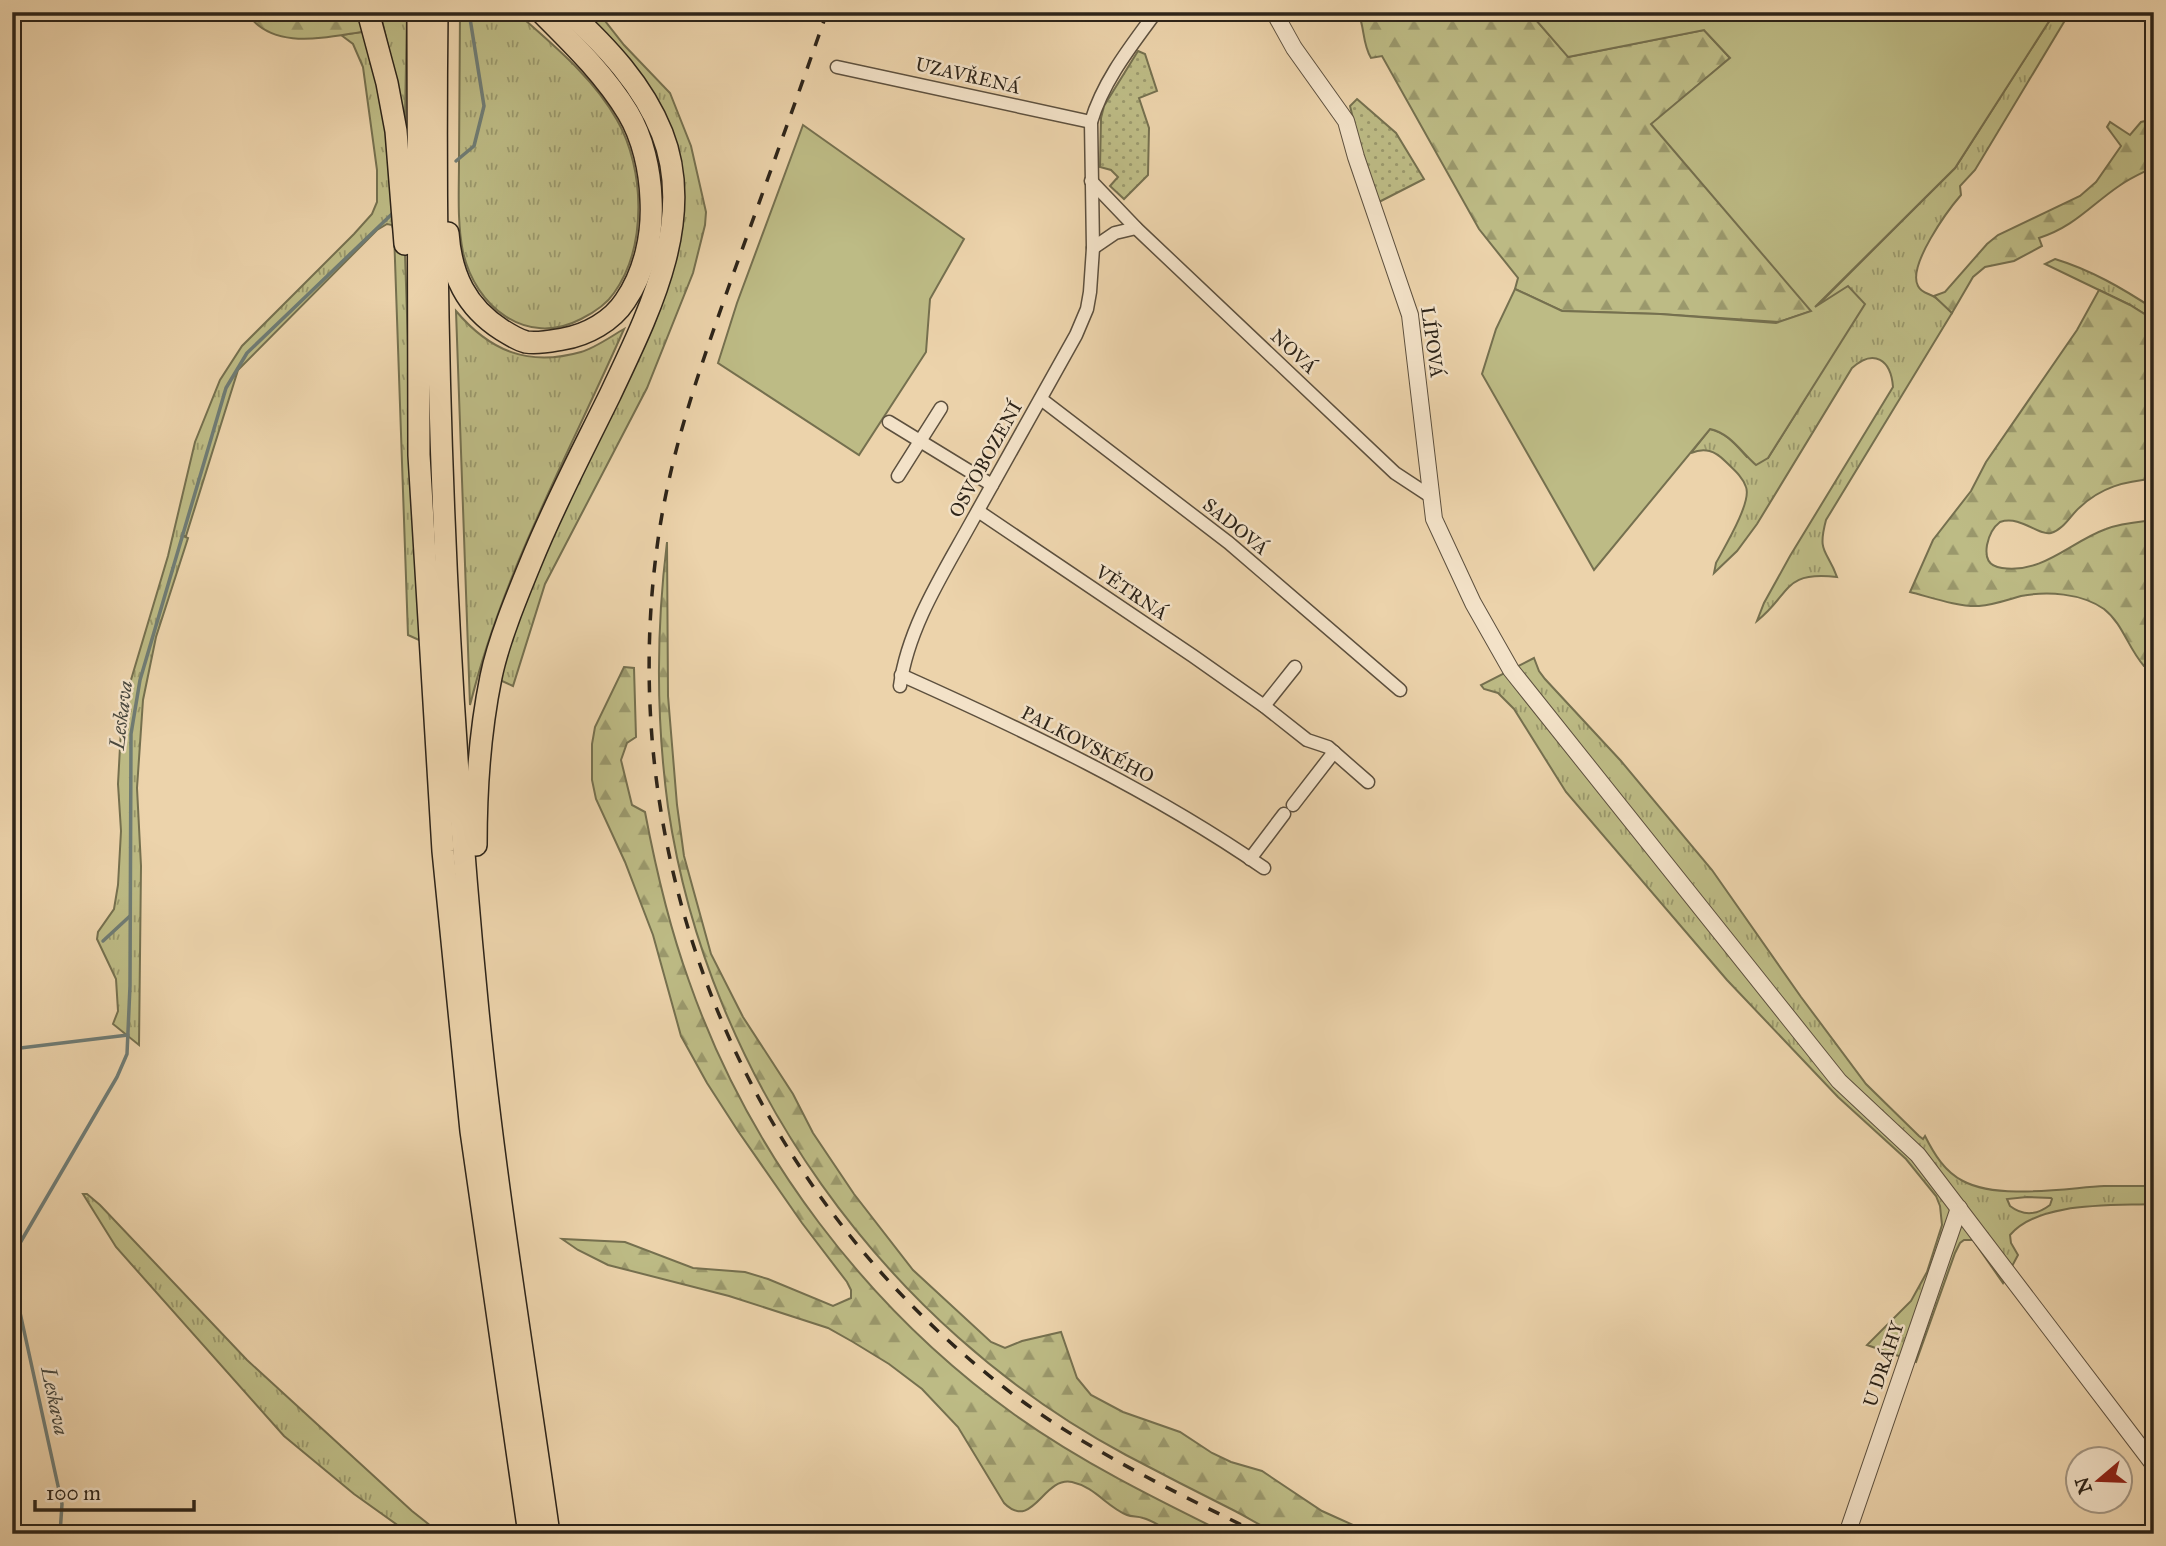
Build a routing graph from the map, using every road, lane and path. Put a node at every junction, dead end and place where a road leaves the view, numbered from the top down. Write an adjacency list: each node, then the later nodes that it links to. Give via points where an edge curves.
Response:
1 (368, 12): 18 (highway, via 396,131 409,375)
2 (418, 12): 18 (highway)
3 (437, 12): 10 (highway)
4 (541, 12): 10 (highway, via 581,51 629,114 643,148 652,213 649,245 625,302 604,322 577,337 547,342 526,342 483,318 469,302 450,255 446,201)
5 (569, 12): 31 (highway, via 640,90 653,113 668,156 674,206 662,272 640,330 531,562 491,676 476,828)
6 (1156, 12): 9 (street, OSVOBOZENÍ, via 1107,84)
7 (1274, 12): 21 (street, LÍPOVÁ, via 1346,121 1406,301)
8 (837, 66): 9 (street, UZAVŘENÁ)
9 (1091, 122): 11 (street, OSVOBOZENÍ)
10 (436, 158): 31 (highway, via 437,336 451,690)
11 (1091, 181): 12 (street, NOVÁ); 13 (street, OSVOBOZENÍ)
12 (1131, 225): 13 (street); 21 (street, NOVÁ, via 1395,473)
13 (1096, 242): 14 (street, OSVOBOZENÍ, via 1087,309)
14 (1041, 399): 20 (street, OSVOBOZENÍ); 25 (street, SADOVÁ, via 1229,543)
15 (941, 408): 17 (street)
16 (889, 422): 17 (street)
17 (919, 442): 19 (street); 20 (street)
18 (419, 455): 34 (highway, via 443,851 471,1131)
19 (898, 476)
20 (992, 485): 22 (street, OSVOBOZENÍ)
21 (1430, 496): 32 (street, LÍPOVÁ, via 1438,533 1511,670 1839,1082 1917,1155)
22 (978, 511): 24 (street, OSVOBOZENÍ, via 913,636); 26 (street, VĚTRNÁ)
23 (1295, 667): 26 (street)
24 (901, 680): 29 (street, PALKOVSKÉHO, via 1125,782)
25 (1401, 690)
26 (1264, 706): 27 (street, VĚTRNÁ, via 1307,740)
27 (1334, 752): 28 (street, VĚTRNÁ); 29 (street)
28 (1368, 782)
29 (1250, 859): 30 (street, PALKOVSKÉHO)
30 (1264, 868)
31 (477, 1003): 35 (highway)
32 (1959, 1208): 33 (street, LÍPOVÁ); 36 (street, U DRÁHY)
33 (2154, 1465)
34 (529, 1534)
35 (549, 1534)
36 (1847, 1534)

